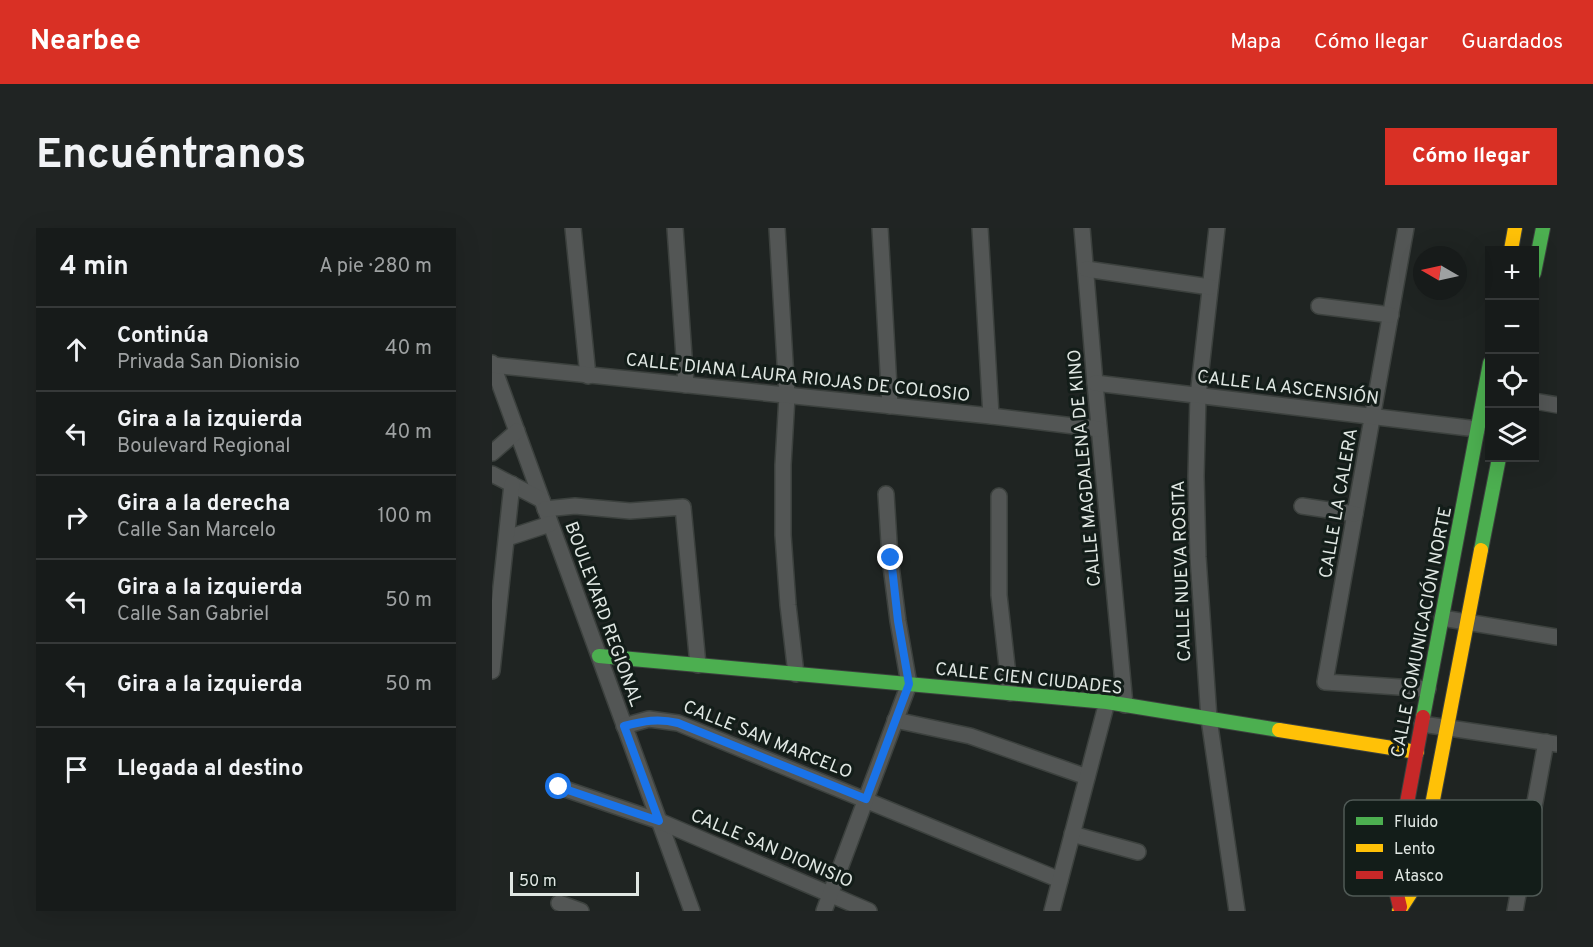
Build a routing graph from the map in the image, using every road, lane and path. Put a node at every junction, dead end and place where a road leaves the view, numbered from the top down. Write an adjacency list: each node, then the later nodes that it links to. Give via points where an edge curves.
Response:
1 (573, 228): 18 (street)
2 (675, 228): 20 (street)
3 (777, 228): 21 (street)
4 (880, 228): 26 (street)
5 (980, 228): 27 (street)
6 (1082, 228): 13 (street, CALLE MAGDALENA DE KINO)
7 (1216, 228): 14 (street, CALLE NUEVA ROSITA)
8 (1406, 228): 16 (street, CALLE LA CALERA)
9 (1515, 228): 11 (street)
10 (1543, 228): 12 (street)
11 (1512, 246)
12 (1539, 248)
13 (1086, 269): 14 (street); 19 (street, CALLE MAGDALENA DE KINO)
14 (1210, 287): 22 (street, CALLE NUEVA ROSITA)
15 (1318, 306): 16 (street)
16 (1391, 315): 28 (street, CALLE LA CALERA)
17 (492, 365): 18 (street, CALLE DIANA LAURA RIOJAS DE COLOSIO); 31 (street, BOULEVARD REGIONAL)
18 (588, 376): 20 (street, CALLE DIANA LAURA RIOJAS DE COLOSIO)
19 (1095, 383): 22 (street, CALLE LA ASCENSIÓN); 29 (street, CALLE MAGDALENA DE KINO)
20 (686, 386): 21 (street, CALLE DIANA LAURA RIOJAS DE COLOSIO)
21 (787, 396): 26 (street, CALLE DIANA LAURA RIOJAS DE COLOSIO); 48 (street, via 783,535)
22 (1198, 396): 28 (street, CALLE LA ASCENSIÓN); 54 (street, CALLE NUEVA ROSITA, via 1198,557)
23 (1485, 401): 30 (street, CALLE COMUNICACIÓN NORTE)
24 (1539, 402): 25 (street)
25 (1557, 405)
26 (890, 406): 27 (street, CALLE DIANA LAURA RIOJAS DE COLOSIO)
27 (992, 416): 29 (street, CALLE DIANA LAURA RIOJAS DE COLOSIO)
28 (1373, 417): 30 (street, CALLE LA ASCENSIÓN); 40 (street, CALLE LA CALERA)
29 (1099, 429): 53 (street, CALLE MAGDALENA DE KINO)
30 (1477, 429): 42 (street, CALLE COMUNICACIÓN NORTE)
31 (517, 431): 32 (street); 39 (street, BOULEVARD REGIONAL)
32 (492, 453)
33 (1498, 462): 43 (street, CALLE COMUNICACIÓN NORTE)
34 (492, 474): 35 (street)
35 (512, 484): 39 (street); 41 (street)
36 (886, 494): 49 (street, via 897,611)
37 (999, 496): 51 (street, via 999,595)
38 (1302, 506): 40 (street)
39 (546, 511): 41 (street); 45 (street, BOULEVARD REGIONAL); 46 (street, via 575,506 630,511 683,507)
40 (1355, 514): 50 (street, CALLE LA CALERA, via 1325,682)
41 (507, 538): 47 (street)
42 (1442, 618): 43 (street); 50 (street, CALLE COMUNICACIÓN NORTE)
43 (1467, 622): 44 (street); 58 (street, CALLE COMUNICACIÓN NORTE)
44 (1557, 637)
45 (599, 656): 46 (street, CALLE CIEN CIUDADES); 57 (street, BOULEVARD REGIONAL)
46 (698, 665): 48 (street, CALLE CIEN CIUDADES)
47 (492, 671)
48 (796, 674): 49 (street, CALLE CIEN CIUDADES)
49 (909, 684): 51 (street, CALLE CIEN CIUDADES); 55 (street)
50 (1428, 689): 56 (street, CALLE COMUNICACIÓN NORTE)
51 (1010, 693): 52 (street, CALLE CIEN CIUDADES)
52 (1107, 702): 53 (street, CALLE CIEN CIUDADES); 61 (street)
53 (1125, 705): 54 (street, CALLE CIEN CIUDADES)
54 (1209, 719): 60 (street, CALLE CIEN CIUDADES); 81 (street, CALLE NUEVA ROSITA)
55 (895, 720): 61 (street, via 970,736); 63 (street)
56 (1422, 724): 58 (street); 60 (street, CALLE COMUNICACIÓN NORTE)
57 (624, 726): 63 (street, CALLE SAN MARCELO, via 650,719 678,723); 67 (street, BOULEVARD REGIONAL)
58 (1447, 728): 59 (street); 65 (street, CALLE COMUNICACIÓN NORTE)
59 (1552, 743): 66 (street)
60 (1417, 752): 64 (street, CALLE COMUNICACIÓN NORTE)
61 (1087, 777): 68 (street)
62 (559, 787): 67 (street, CALLE SAN DIONISIO)
63 (866, 799): 70 (street, CALLE SAN MARCELO); 71 (street)
64 (1408, 800)
65 (1433, 800)
66 (1539, 800)
67 (659, 821): 71 (street, CALLE SAN DIONISIO); 77 (street, BOULEVARD REGIONAL)
68 (1072, 834): 69 (street); 70 (street)
69 (1138, 852)
70 (1060, 880): 80 (street)
71 (830, 894): 78 (street); 79 (street, CALLE SAN DIONISIO)
72 (1408, 896): 75 (street, CALLE COMUNICACIÓN NORTE)
73 (1518, 896): 82 (street)
74 (559, 903): 76 (street)
75 (1400, 909)
76 (581, 911)
77 (692, 911)
78 (824, 911)
79 (870, 911)
80 (1052, 911)
81 (1237, 911)
82 (1515, 911)

